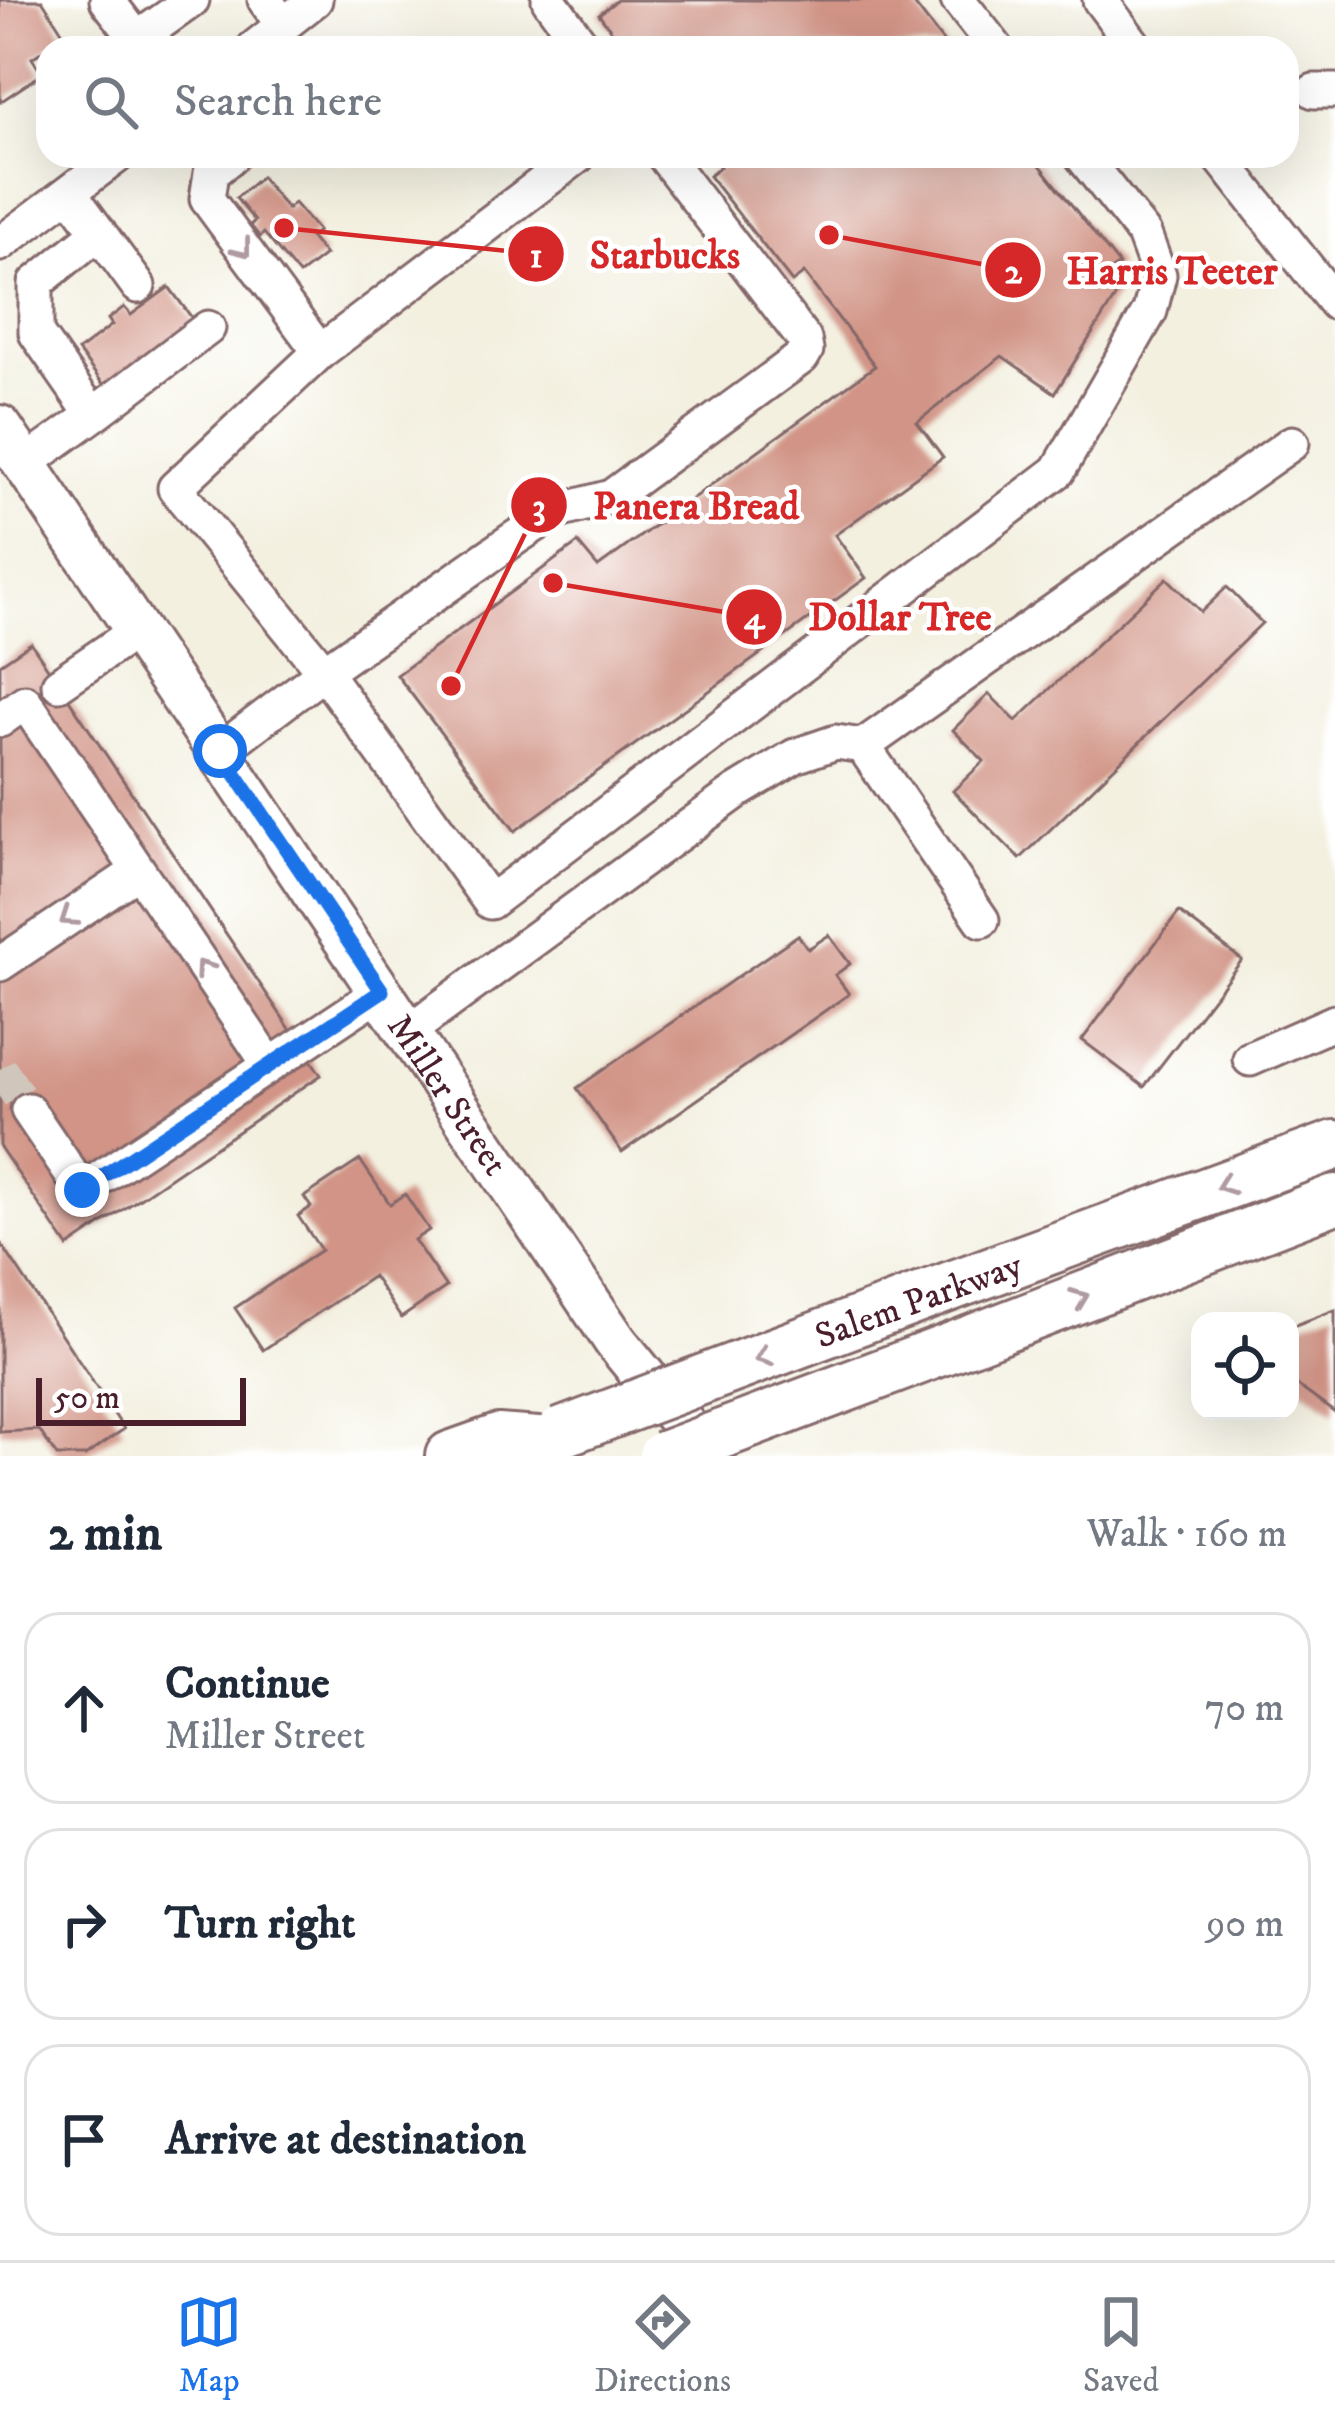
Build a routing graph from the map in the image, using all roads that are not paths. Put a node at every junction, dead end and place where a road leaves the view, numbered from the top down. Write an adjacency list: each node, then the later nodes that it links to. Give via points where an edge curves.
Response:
1 (107, 0): 8 (street)
2 (192, 0): 9 (street)
3 (315, 0): 7 (street)
4 (549, 0): 10 (street)
5 (958, 0): 11 (street)
6 (1100, 0): 12 (street)
7 (274, 12)
8 (135, 36)
9 (149, 36)
10 (575, 36)
11 (986, 36)
12 (1127, 36)
13 (102, 168): 19 (street)
14 (217, 168): 25 (street, one-way to 25, via 207,199)
15 (562, 168): 25 (street)
16 (673, 168): 31 (street, via 803,339 802,357 611,497 554,512)
17 (1092, 168): 31 (street, via 1144,234 1159,274 1150,311 1058,471 490,902)
18 (1228, 168): 23 (street)
19 (70, 193): 20 (street); 21 (street)
20 (99, 232): 22 (street); 26 (street, via 36,284 36,333)
21 (0, 244)
22 (138, 286)
23 (1335, 303)
24 (208, 328): 26 (street)
25 (320, 352): 31 (street, via 175,488)
26 (93, 415): 29 (street)
27 (0, 427): 29 (main road, Miller Street)
28 (1292, 443): 34 (street)
29 (26, 464): 30 (main road, Miller Street)
30 (138, 630): 32 (street); 35 (main road, Miller Street)
31 (324, 672): 35 (street)
32 (59, 684)
33 (0, 720): 36 (street, via 25,702)
34 (863, 746): 37 (street); 41 (street, via 836,742 795,756 736,792)
35 (220, 751): 39 (main road, Miller Street)
36 (137, 872): 38 (street, one-way to 38); 43 (street, one-way to 36)
37 (982, 920)
38 (0, 964)
39 (382, 991): 41 (main road, Miller Street); 43 (street)
40 (1335, 1022): 42 (street)
41 (410, 1031): 50 (main road, Miller Street, via 616,1342)
42 (1250, 1058)
43 (269, 1064): 44 (street, via 82,1190)
44 (28, 1110)
45 (1335, 1145): 47 (highway, Salem Parkway, one-way to 47, bridge)
46 (1335, 1199): 49 (highway, Salem Parkway, one-way to 46, bridge)
47 (533, 1443): 48 (highway, Salem Parkway, via 498,1439)
48 (450, 1456)
49 (663, 1456)
50 (710, 1456)

